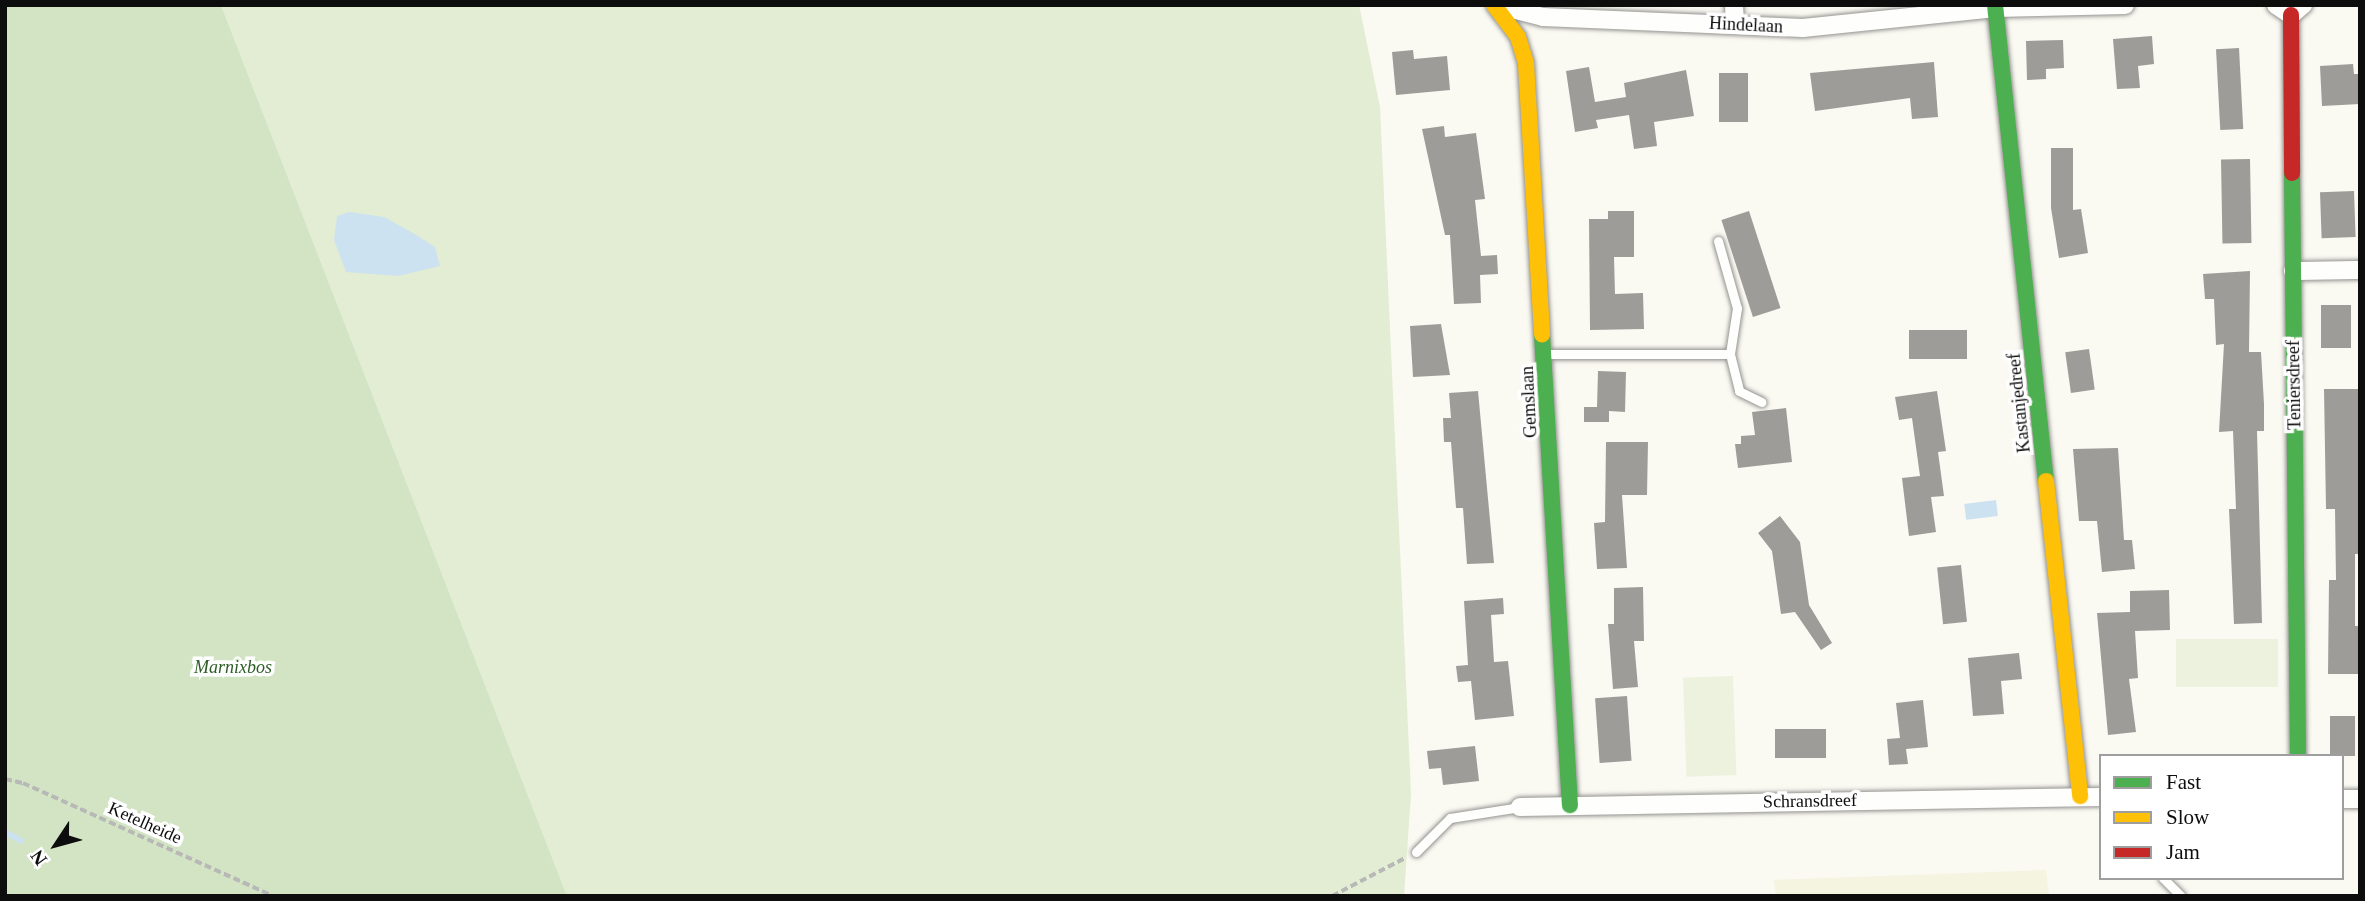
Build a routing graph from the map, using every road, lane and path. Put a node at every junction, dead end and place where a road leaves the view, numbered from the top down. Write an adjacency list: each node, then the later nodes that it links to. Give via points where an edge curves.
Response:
1 (1496, 5): 6 (street, Hindelaan, via 1544,17); 10 (street, Gemslaan, via 1518,37 1526,64)
2 (1734, 5): 6 (street)
3 (2125, 5): 4 (street, Hindelaan)
4 (1995, 7): 6 (street, Hindelaan, via 1803,28); 15 (street, Kastanjedreef)
5 (2290, 9): 9 (street, Teniersdreef)
6 (1735, 24)
7 (1718, 241): 11 (lane, via 1737,308)
8 (2360, 270): 9 (street)
9 (2293, 271): 13 (street, Teniersdreef)
10 (1546, 354): 11 (lane); 17 (street, Gemslaan)
11 (1730, 354): 12 (lane, via 1739,391)
12 (1762, 402)
13 (2298, 754)
14 (5, 779): 21 (path, Ketelheide)
15 (2081, 796): 16 (street, Schransdreef); 17 (street, Schransdreef)
16 (2099, 797)
17 (1570, 805): 18 (street, Schransdreef)
18 (1520, 807): 19 (lane, via 1450,818)
19 (1416, 852): 22 (path)
20 (2165, 880): 23 (lane)
21 (273, 896)
22 (1332, 896)
23 (2181, 896)

